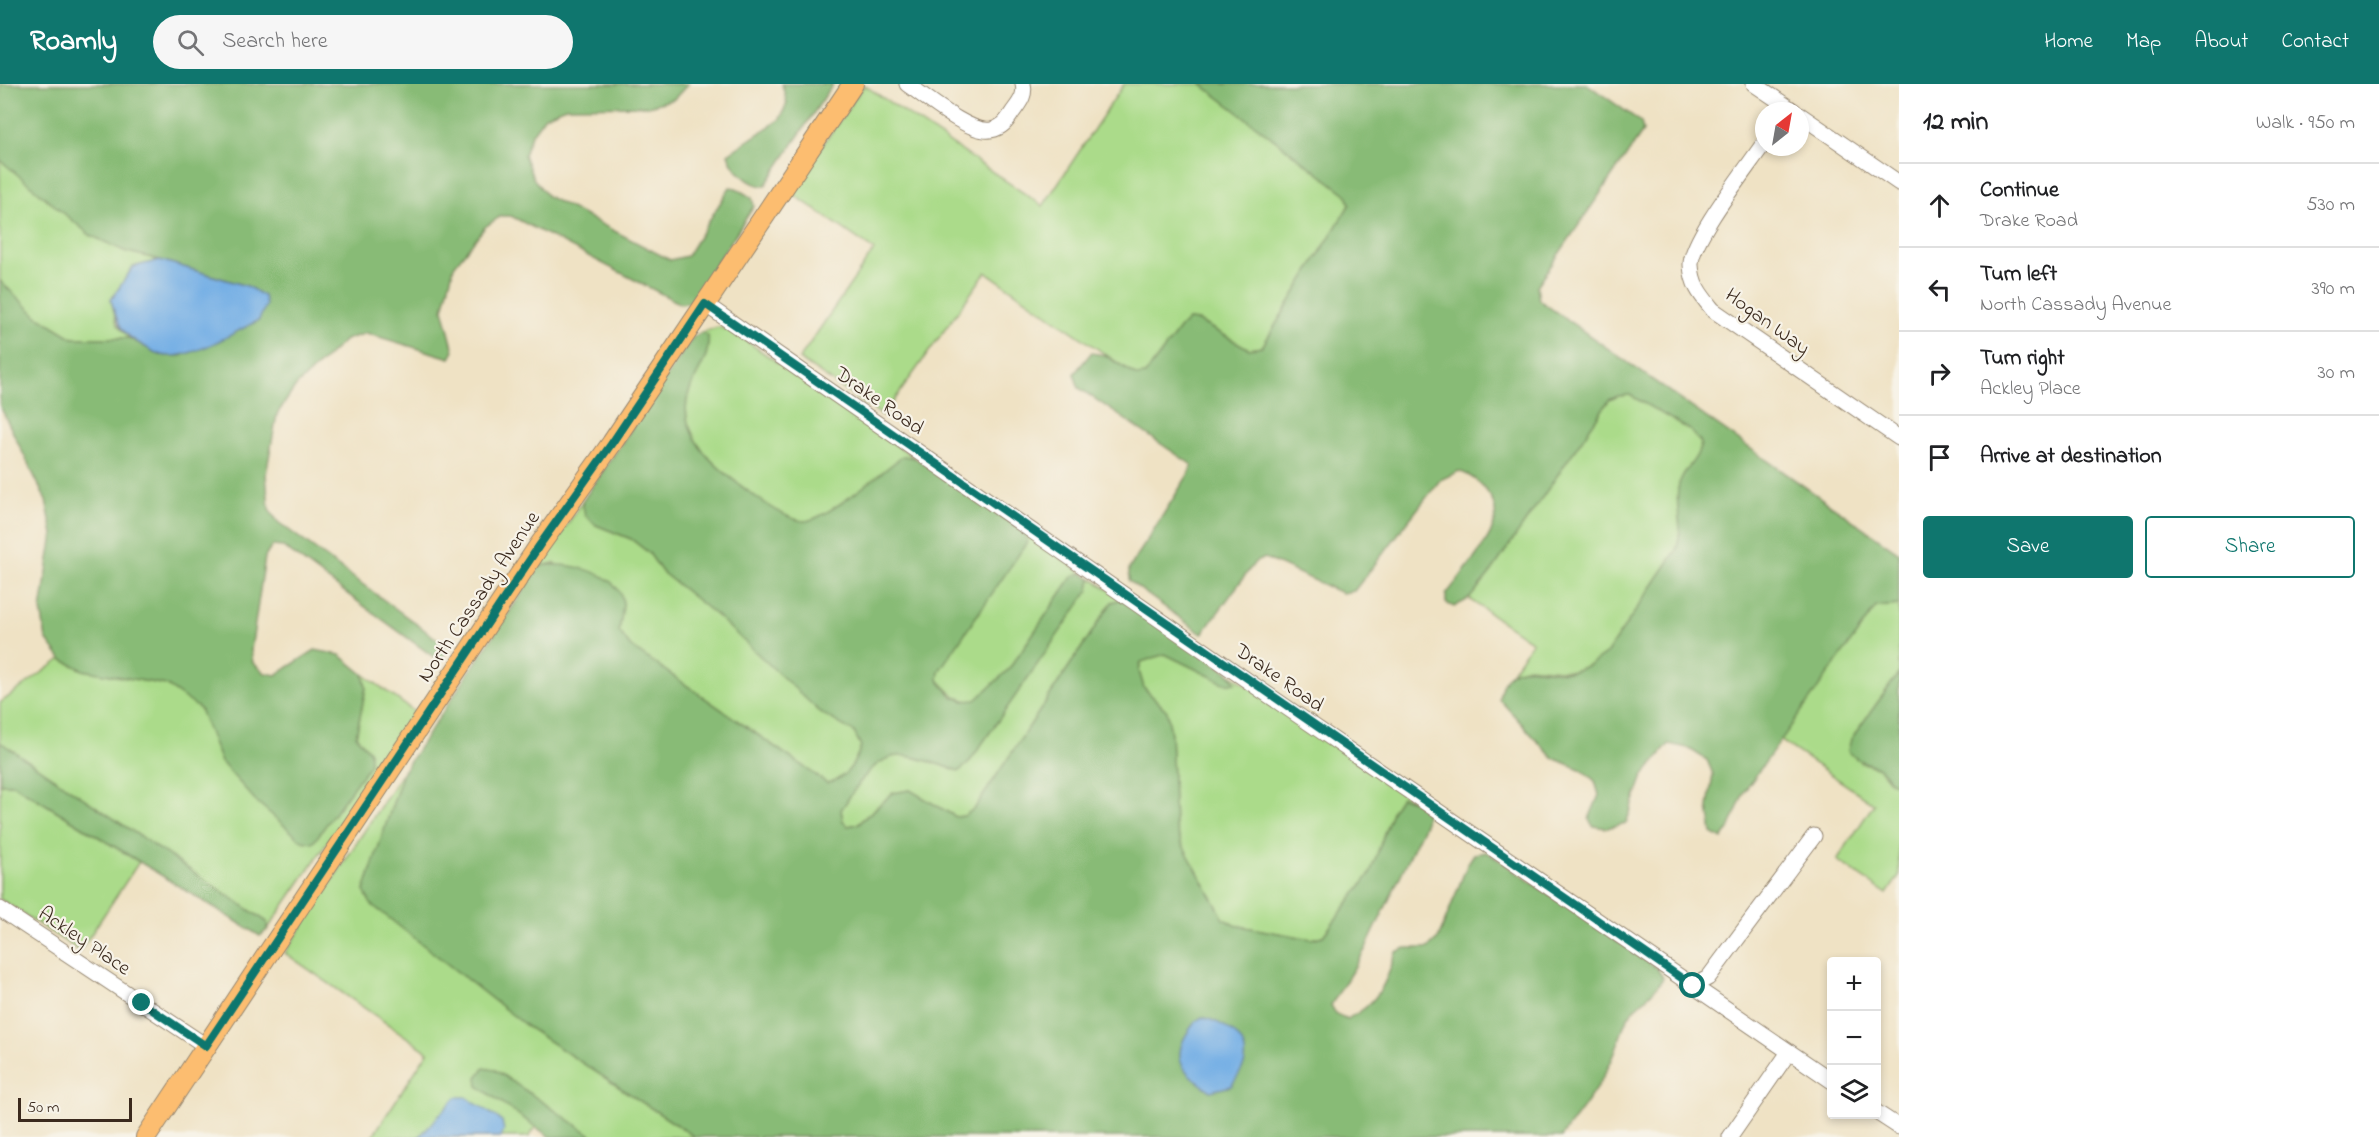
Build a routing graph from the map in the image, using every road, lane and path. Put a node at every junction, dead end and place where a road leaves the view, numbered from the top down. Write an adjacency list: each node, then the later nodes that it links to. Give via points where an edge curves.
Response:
1 (853, 84): 9 (main road, North Cassady Avenue)
2 (907, 84): 3 (street, via 982,130 1004,124 1022,98)
3 (1023, 84)
4 (1754, 84): 5 (street)
5 (1779, 102)
6 (1809, 122): 8 (street)
7 (1755, 156): 10 (street, Hogan Way, via 1699,238 1691,263 1695,289 1713,310)
8 (1899, 183)
9 (705, 304): 13 (street, Drake Road); 14 (main road, North Cassady Avenue)
10 (1899, 438)
11 (1814, 836): 13 (street, via 1708,978)
12 (0, 909): 14 (street, Ackley Place)
13 (1693, 986): 15 (street, Drake Road)
14 (206, 1046): 19 (main road, North Cassady Avenue)
15 (1790, 1052): 16 (street, Drake Road); 20 (street)
16 (1827, 1078)
17 (1881, 1115): 18 (street)
18 (1899, 1127)
19 (146, 1137)
20 (1730, 1137)

